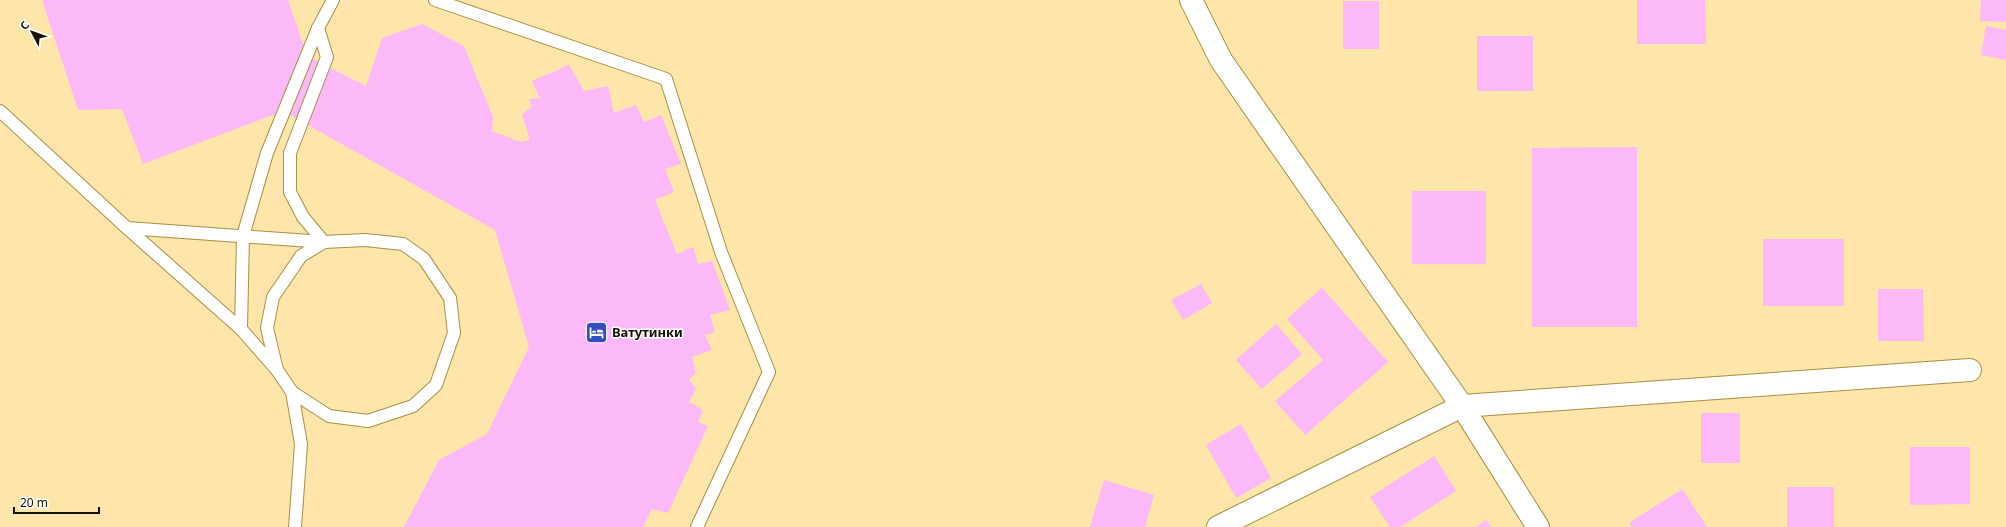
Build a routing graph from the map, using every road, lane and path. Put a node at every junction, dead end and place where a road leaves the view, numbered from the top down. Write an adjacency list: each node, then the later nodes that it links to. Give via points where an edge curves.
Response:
1 (333, 0): 4 (lane)
2 (436, 0): 15 (lane, via 666,79 721,252 768,372)
3 (1192, 0): 13 (street, via 1221,60)
4 (318, 28): 7 (lane, via 267,153); 8 (lane, via 327,57 290,153 290,192 303,217)
5 (0, 111): 6 (lane)
6 (126, 228): 7 (lane); 9 (lane)
7 (244, 236): 8 (lane); 9 (lane)
8 (324, 242): 10 (lane, via 301,256 273,297 267,328); 12 (lane, via 366,240 403,244 424,259 450,298 454,333 436,385 413,406 368,421 329,416)
9 (240, 329): 10 (lane)
10 (277, 370): 12 (lane)
11 (1970, 370): 13 (street)
12 (292, 392): 14 (lane, via 300,444)
13 (1462, 406): 16 (street); 17 (street)
14 (296, 527)
15 (697, 527)
16 (1218, 527)
17 (1538, 527)

